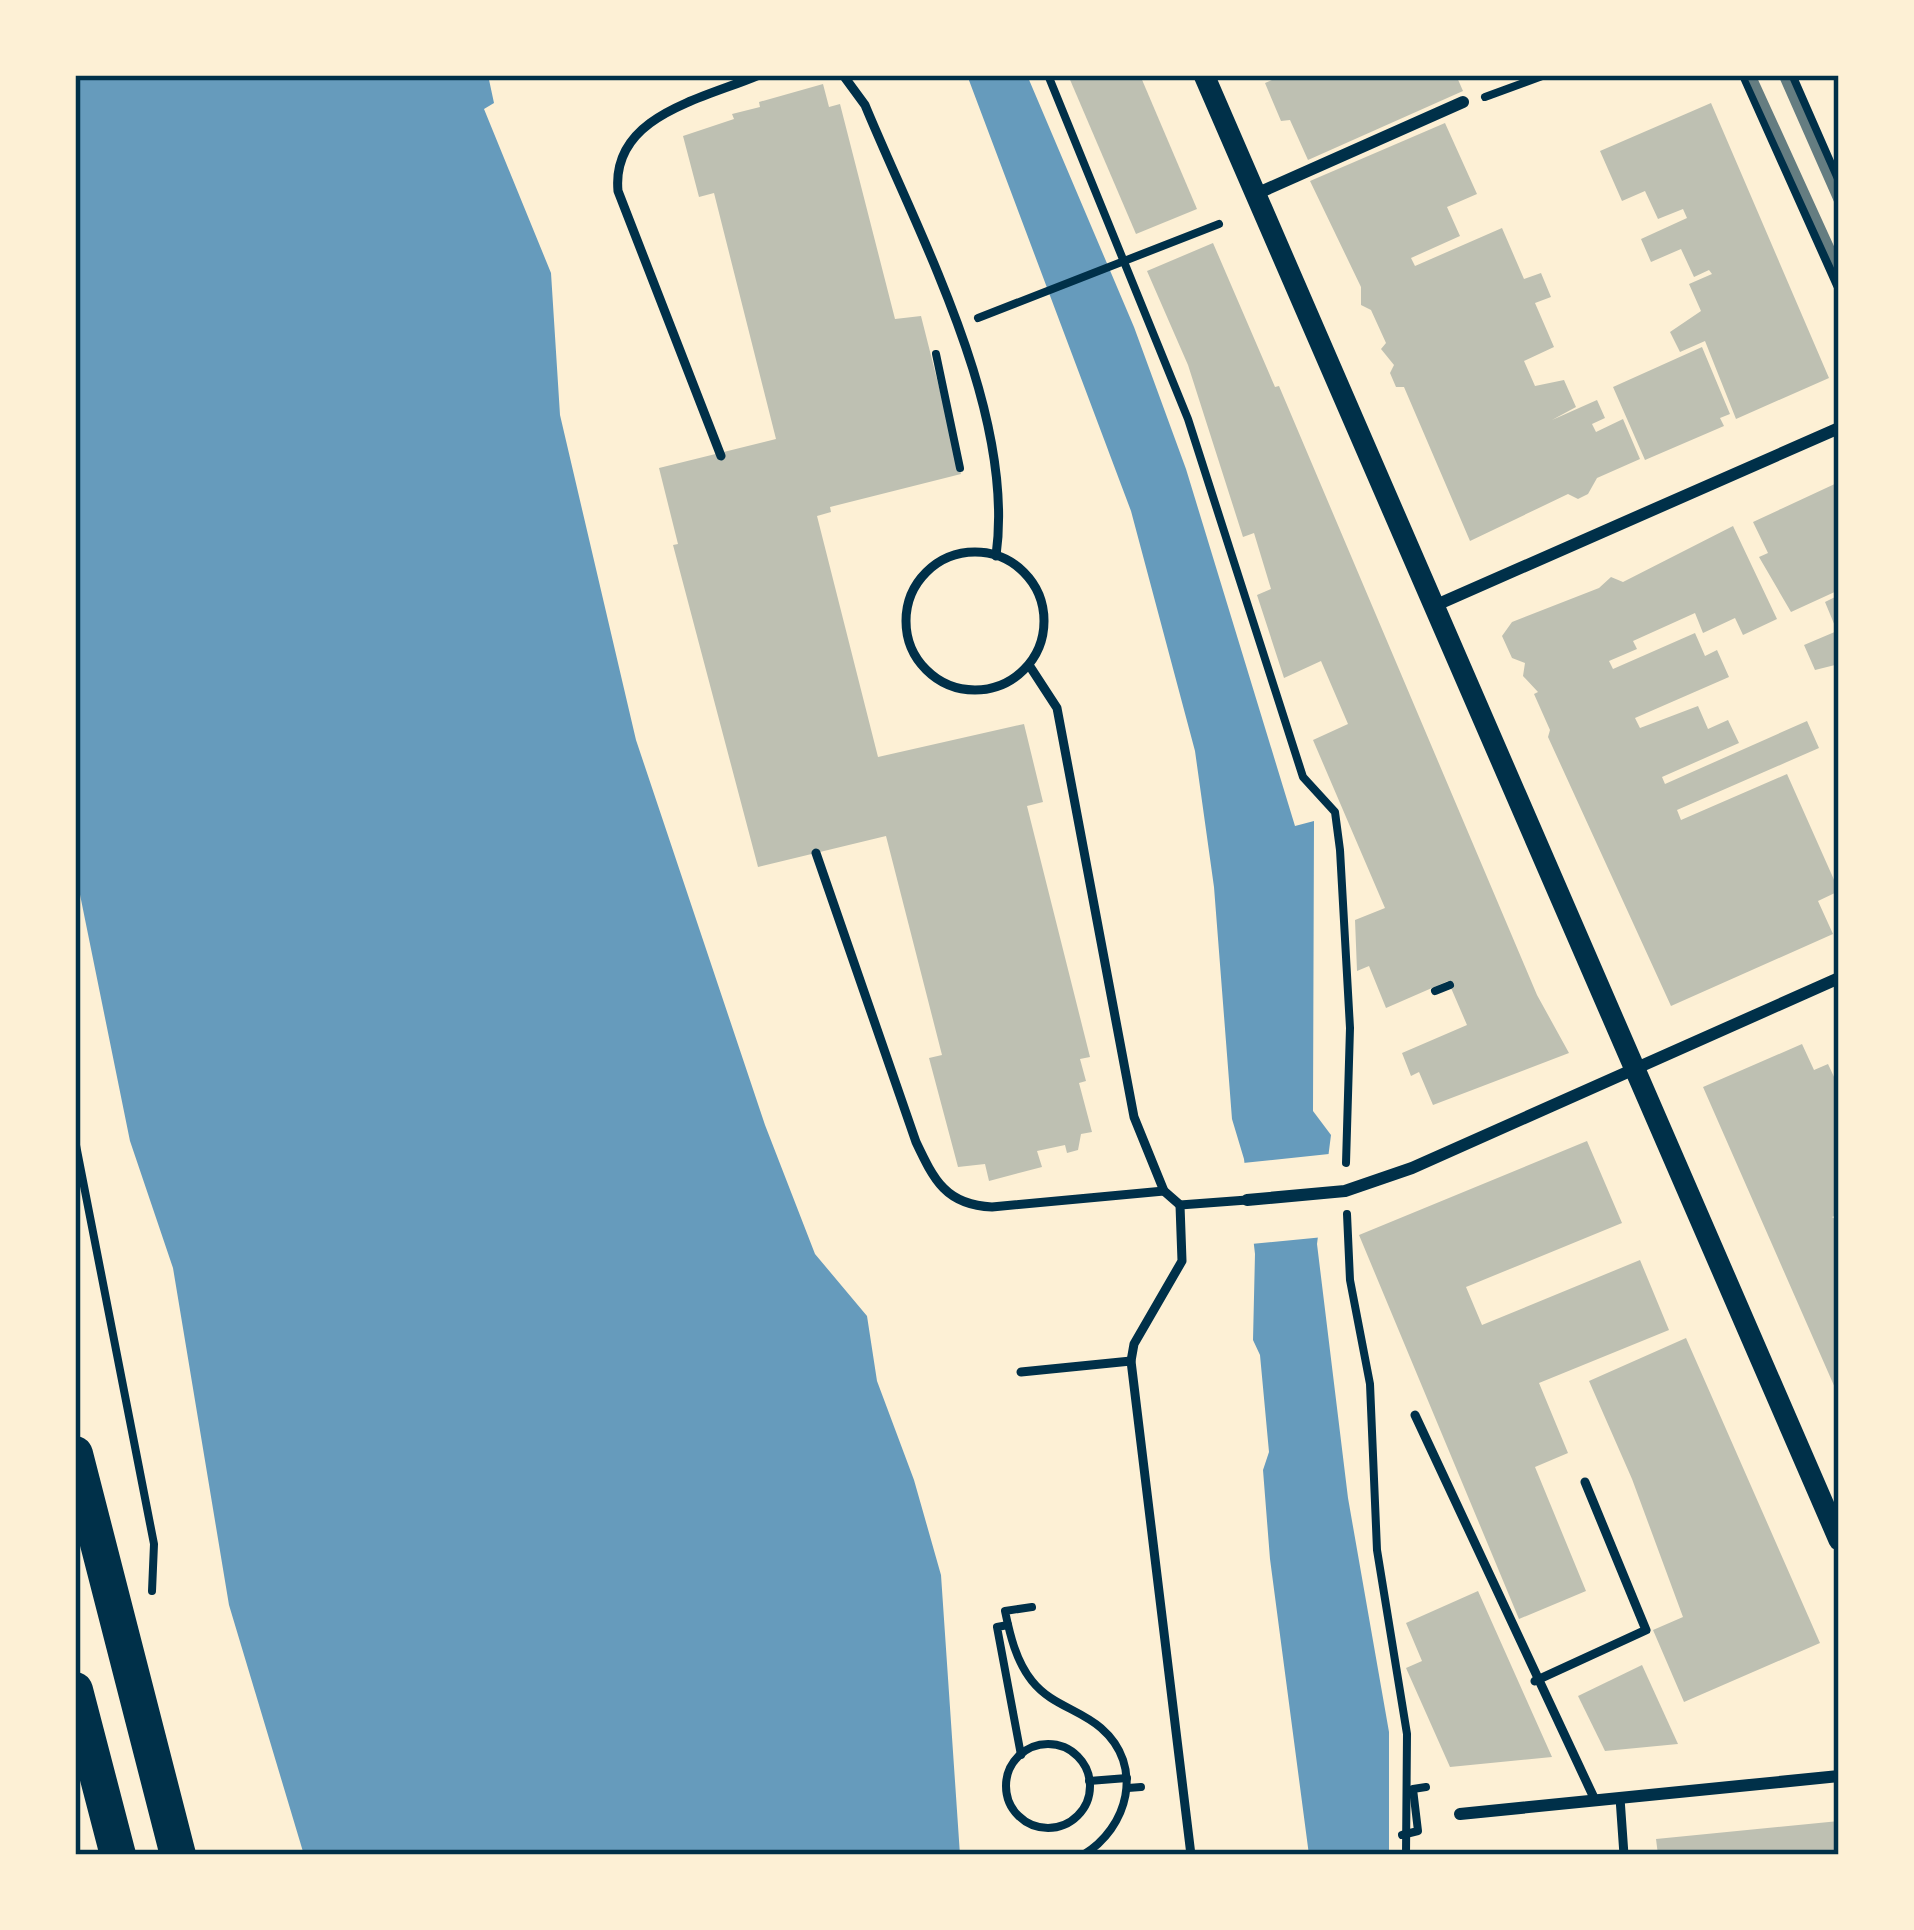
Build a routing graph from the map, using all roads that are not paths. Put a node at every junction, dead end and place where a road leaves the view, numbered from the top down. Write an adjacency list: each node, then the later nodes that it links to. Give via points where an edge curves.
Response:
1 (759, 75): 11 (lane, via 653,119 633,134 616,168)
2 (843, 75): 12 (lane, via 865,105 977,387 1000,500)
3 (1204, 75): 8 (street)
4 (1745, 75): 9 (street)
5 (1790, 75): 7 (street)
6 (1463, 102): 8 (street)
7 (1839, 188)
8 (1256, 194): 13 (street)
9 (1839, 285)
10 (1839, 428): 13 (street)
11 (721, 456)
12 (996, 556): 14 (lane, via 1016,566 1042,602 1040,646); 14 (lane, via 951,556 915,585 906,629 913,652 945,684 968,691 1012,680)
13 (1434, 606): 17 (street)
14 (1029, 665): 18 (lane, via 1057,708 1134,1117)
15 (816, 854): 18 (lane, via 936,1184 969,1206 992,1207)
16 (1839, 978): 17 (street)
17 (1634, 1069): 19 (street, via 1412,1168 1334,1192); 26 (street)
18 (1164, 1191): 20 (lane)
19 (1246, 1200): 20 (lane)
20 (1180, 1205): 21 (lane, via 1182,1261)
21 (1131, 1361): 22 (lane); 35 (lane)
22 (1021, 1372)
23 (1415, 1415): 27 (lane)
24 (75, 1454): 34 (highway)
25 (1585, 1482): 27 (lane, via 1646,1630)
26 (1838, 1535)
27 (1535, 1681): 31 (lane)
28 (75, 1690): 33 (highway)
29 (1839, 1776): 30 (street)
30 (1619, 1798): 31 (street); 36 (lane)
31 (1595, 1800): 32 (street)
32 (1460, 1814)
33 (118, 1855)
34 (178, 1855)
35 (1191, 1855)
36 (1624, 1855)

